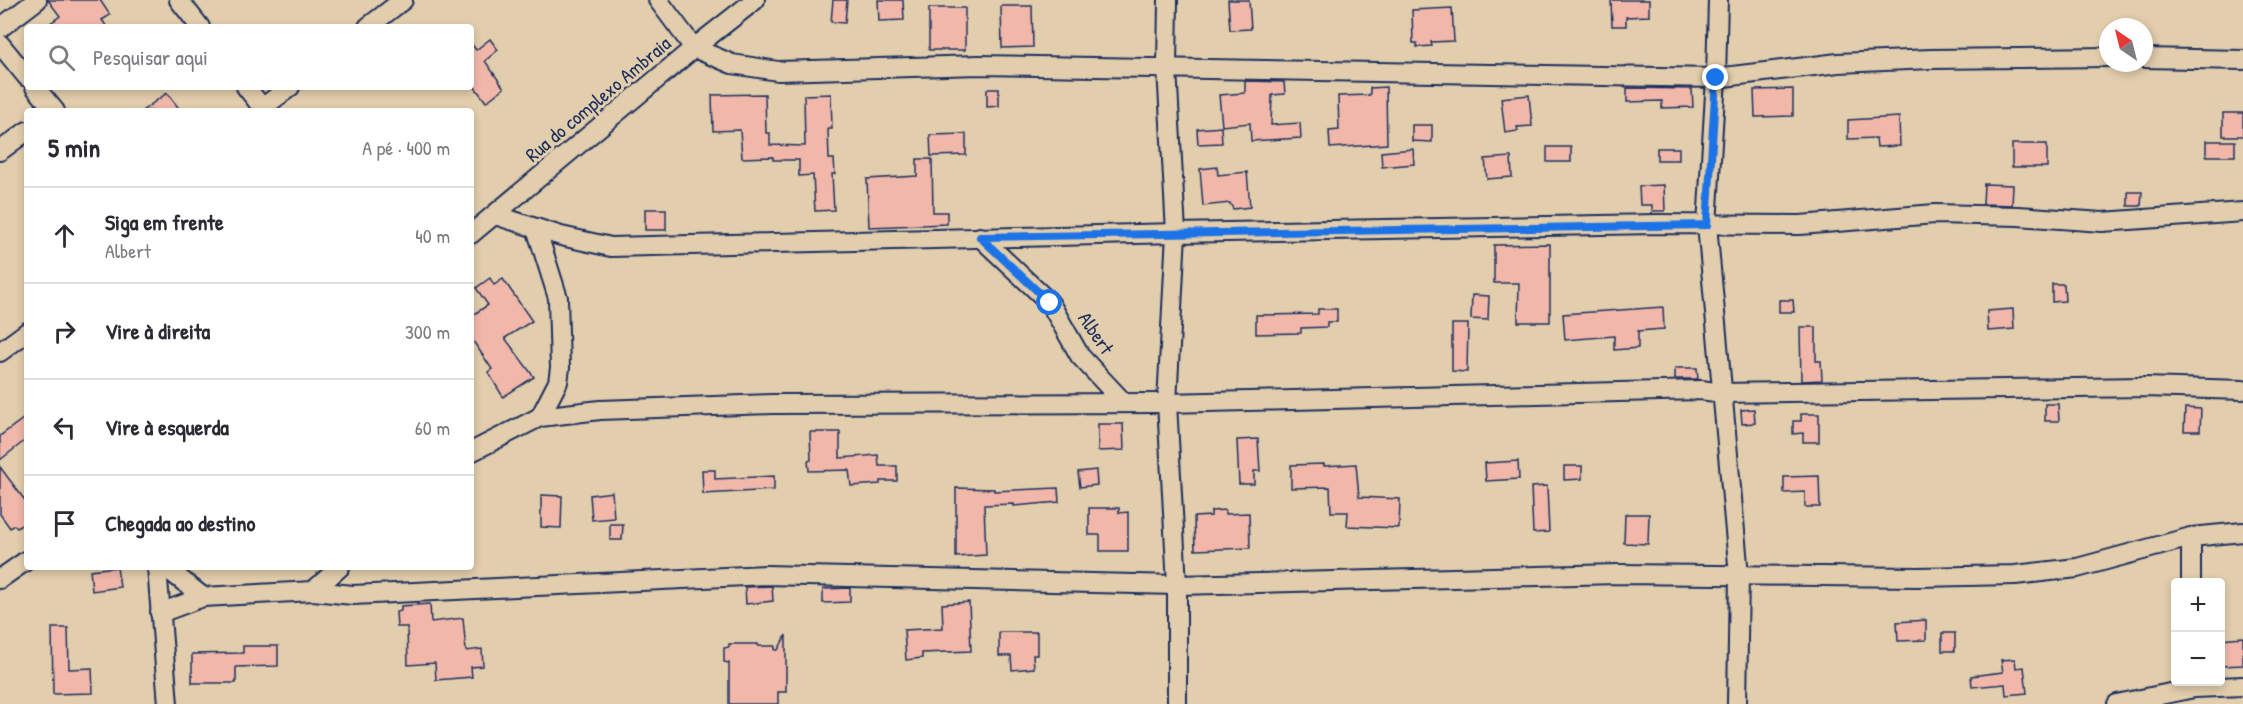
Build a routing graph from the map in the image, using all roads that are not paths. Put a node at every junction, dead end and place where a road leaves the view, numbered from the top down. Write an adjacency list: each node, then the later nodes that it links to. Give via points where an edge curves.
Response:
1 (37, 0): 10 (street)
2 (179, 0): 8 (street)
3 (403, 0): 9 (street)
4 (658, 0): 12 (street)
5 (755, 0): 12 (street, Rua do complexo Ambraia)
6 (1168, 0): 16 (street)
7 (1718, 0): 18 (street)
8 (198, 24)
9 (372, 24)
10 (0, 28)
11 (0, 44): 17 (street)
12 (694, 48): 16 (street, via 732,63 778,71 979,65); 28 (street, Rua do complexo Ambraia)
13 (2099, 57): 18 (street, via 1838,63)
14 (2153, 58): 15 (street)
15 (2243, 60)
16 (1167, 68): 18 (street); 32 (street)
17 (24, 73)
18 (1716, 78): 29 (street)
19 (38, 90): 22 (street)
20 (248, 90): 23 (street)
21 (287, 90): 24 (street)
22 (52, 108)
23 (262, 108)
24 (266, 108)
25 (24, 133): 26 (street)
26 (0, 151)
27 (2243, 212): 29 (street, via 2102,222 1935,214 1800,225)
28 (495, 215): 30 (street); 31 (street, Rua do complexo Ambraia)
29 (1707, 225): 32 (street); 37 (street)
30 (536, 228): 33 (street, via 611,247); 40 (street, via 558,298 560,368 558,382)
31 (474, 232)
32 (1176, 233): 33 (street); 39 (street)
33 (980, 237): 38 (street, Albert, via 1050,303 1080,356)
34 (24, 334): 35 (street)
35 (0, 352)
36 (2243, 390): 37 (street, via 2144,387)
37 (1722, 393): 39 (street, via 1701,390); 48 (street)
38 (1124, 403): 39 (street); 40 (street, via 773,404 600,410)
39 (1167, 403): 51 (street)
40 (540, 417): 41 (street)
41 (474, 450)
42 (2243, 532): 43 (street)
43 (2191, 537): 48 (street, via 2077,568 2016,575); 49 (street)
44 (24, 562): 50 (street)
45 (157, 570): 54 (street)
46 (169, 570): 53 (street)
47 (337, 570): 52 (street)
48 (1739, 575): 51 (street); 59 (street)
49 (2191, 578)
50 (0, 579)
51 (1177, 585): 52 (street, via 766,575 353,596); 58 (street)
52 (313, 591): 53 (street)
53 (203, 597): 54 (street)
54 (160, 613): 57 (street)
55 (2243, 686): 56 (street)
56 (2195, 691): 60 (street)
57 (168, 704)
58 (1177, 704)
59 (1737, 704)
60 (2117, 704)

